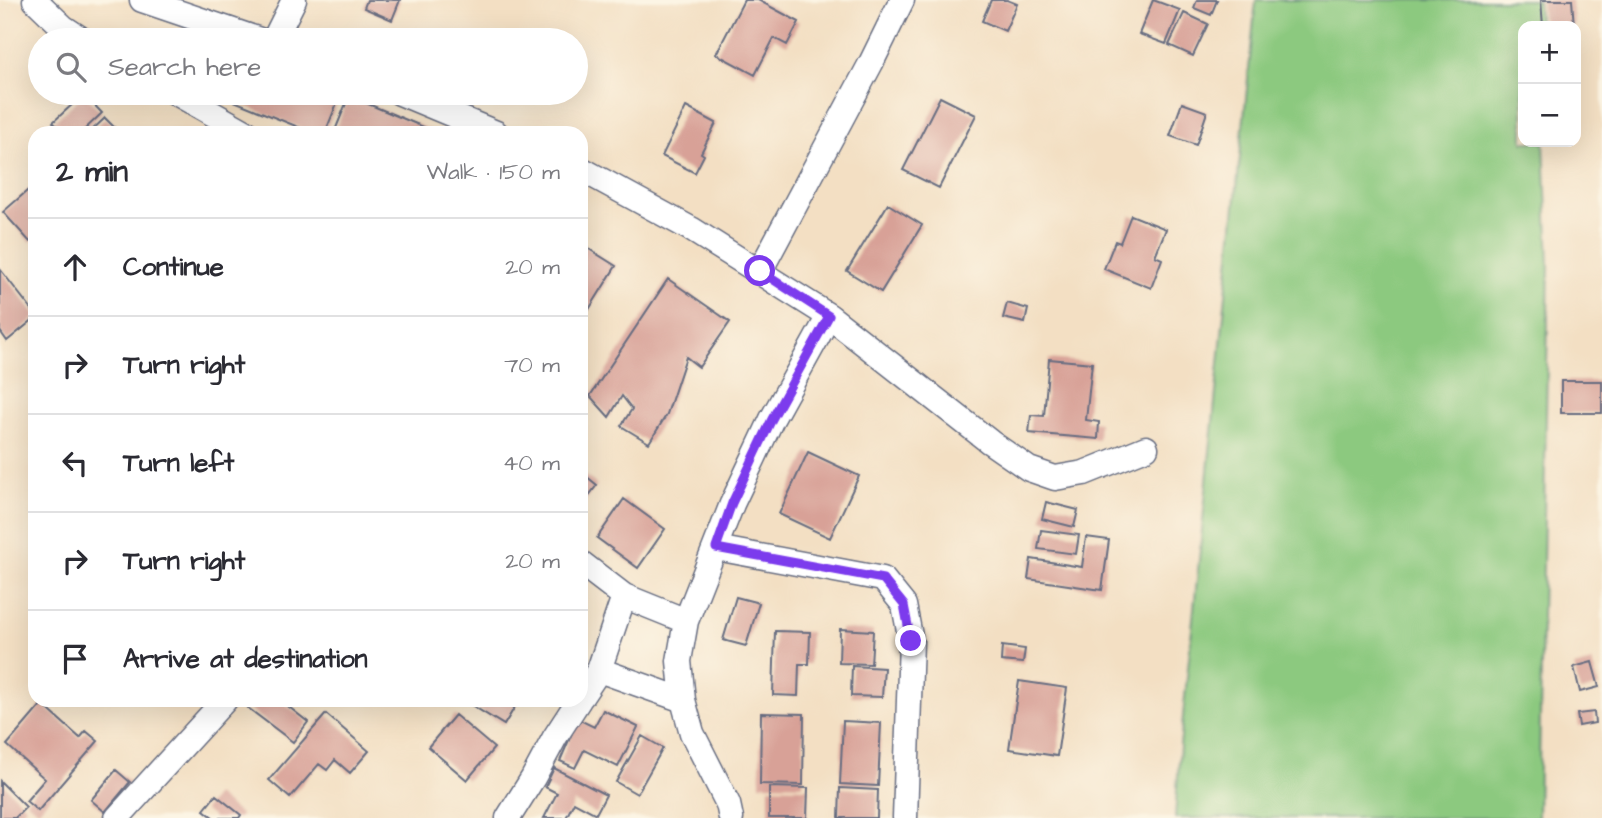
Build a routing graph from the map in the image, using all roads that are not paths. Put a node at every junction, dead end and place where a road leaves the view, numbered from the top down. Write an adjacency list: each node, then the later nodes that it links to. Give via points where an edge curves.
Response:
1 (35, 0): 5 (street)
2 (142, 0): 6 (street)
3 (294, 0): 7 (street)
4 (902, 0): 13 (street)
5 (65, 28)
6 (225, 28)
7 (280, 28)
8 (197, 105): 10 (street)
9 (429, 105): 11 (street)
10 (235, 126)
11 (479, 126)
12 (588, 175): 13 (street)
13 (760, 271): 14 (street)
14 (829, 316): 15 (street, via 1029,469 1055,478 1084,473); 16 (street, via 772,419)
15 (1146, 448)
16 (716, 548): 19 (street); 28 (street, via 883,579 904,605 911,641)
17 (588, 568): 18 (street)
18 (624, 596): 19 (street); 20 (street)
19 (687, 621): 22 (street, via 679,661)
20 (599, 670): 21 (street); 22 (street)
21 (588, 687)
22 (682, 700): 27 (street)
23 (219, 707): 25 (street)
24 (575, 707): 26 (street)
25 (117, 818)
26 (508, 818)
27 (731, 818)
28 (905, 818)

